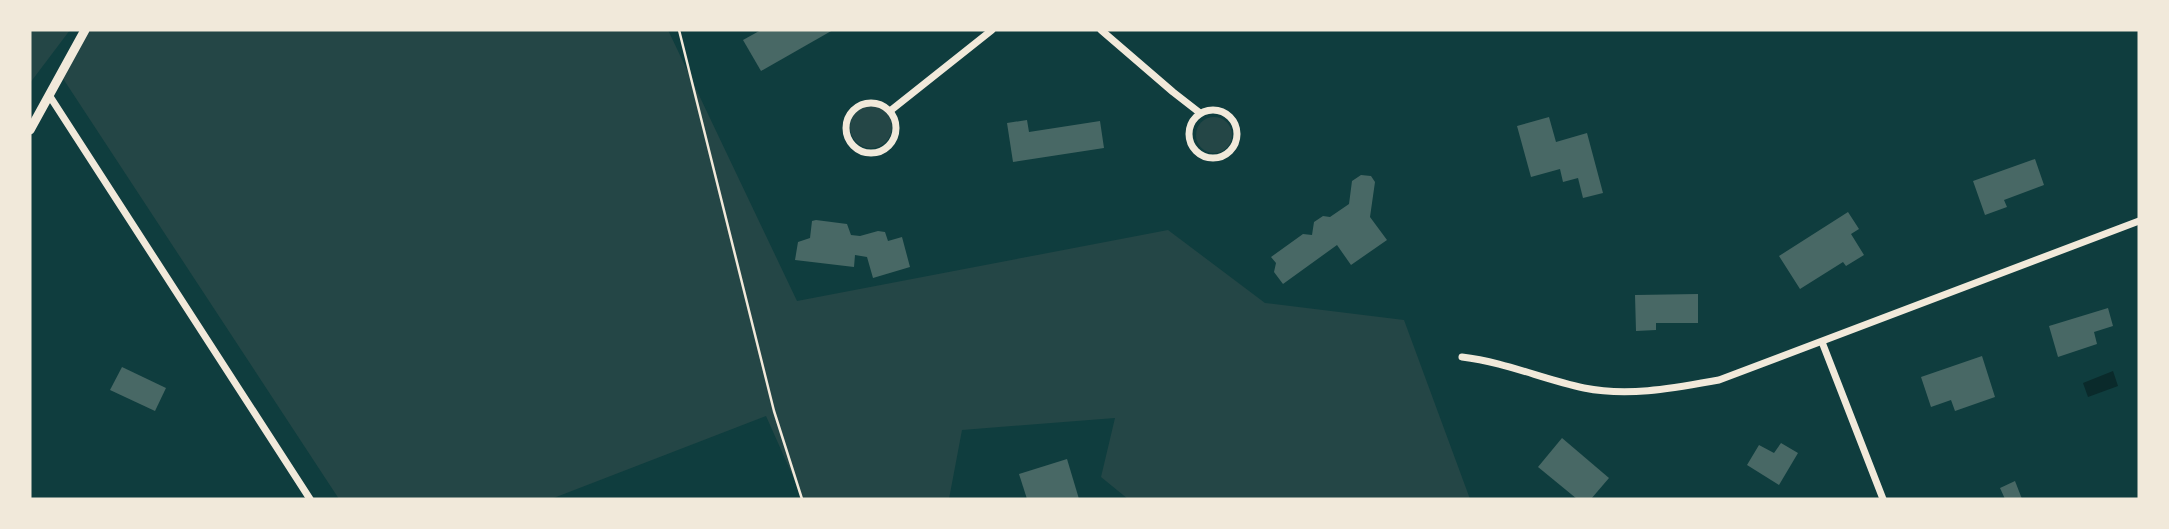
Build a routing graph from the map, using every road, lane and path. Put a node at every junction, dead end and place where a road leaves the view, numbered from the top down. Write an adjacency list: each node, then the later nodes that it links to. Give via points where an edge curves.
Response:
1 (85, 30): 5 (street)
2 (679, 30): 13 (path, via 774,411)
3 (992, 30): 6 (street)
4 (1101, 30): 7 (street)
5 (49, 95): 8 (street); 12 (street)
6 (890, 111): 6 (street, via 874,103 857,106 846,121 852,145 868,153 889,146 896,124)
7 (1200, 113): 7 (street, via 1189,132 1193,147 1205,157 1228,153 1237,139 1236,124 1220,110)
8 (30, 131)
9 (2139, 221): 10 (street)
10 (1822, 342): 11 (street, via 1719,380 1663,391 1586,388 1513,366); 14 (street)
11 (1462, 357)
12 (310, 499)
13 (802, 499)
14 (1883, 499)

